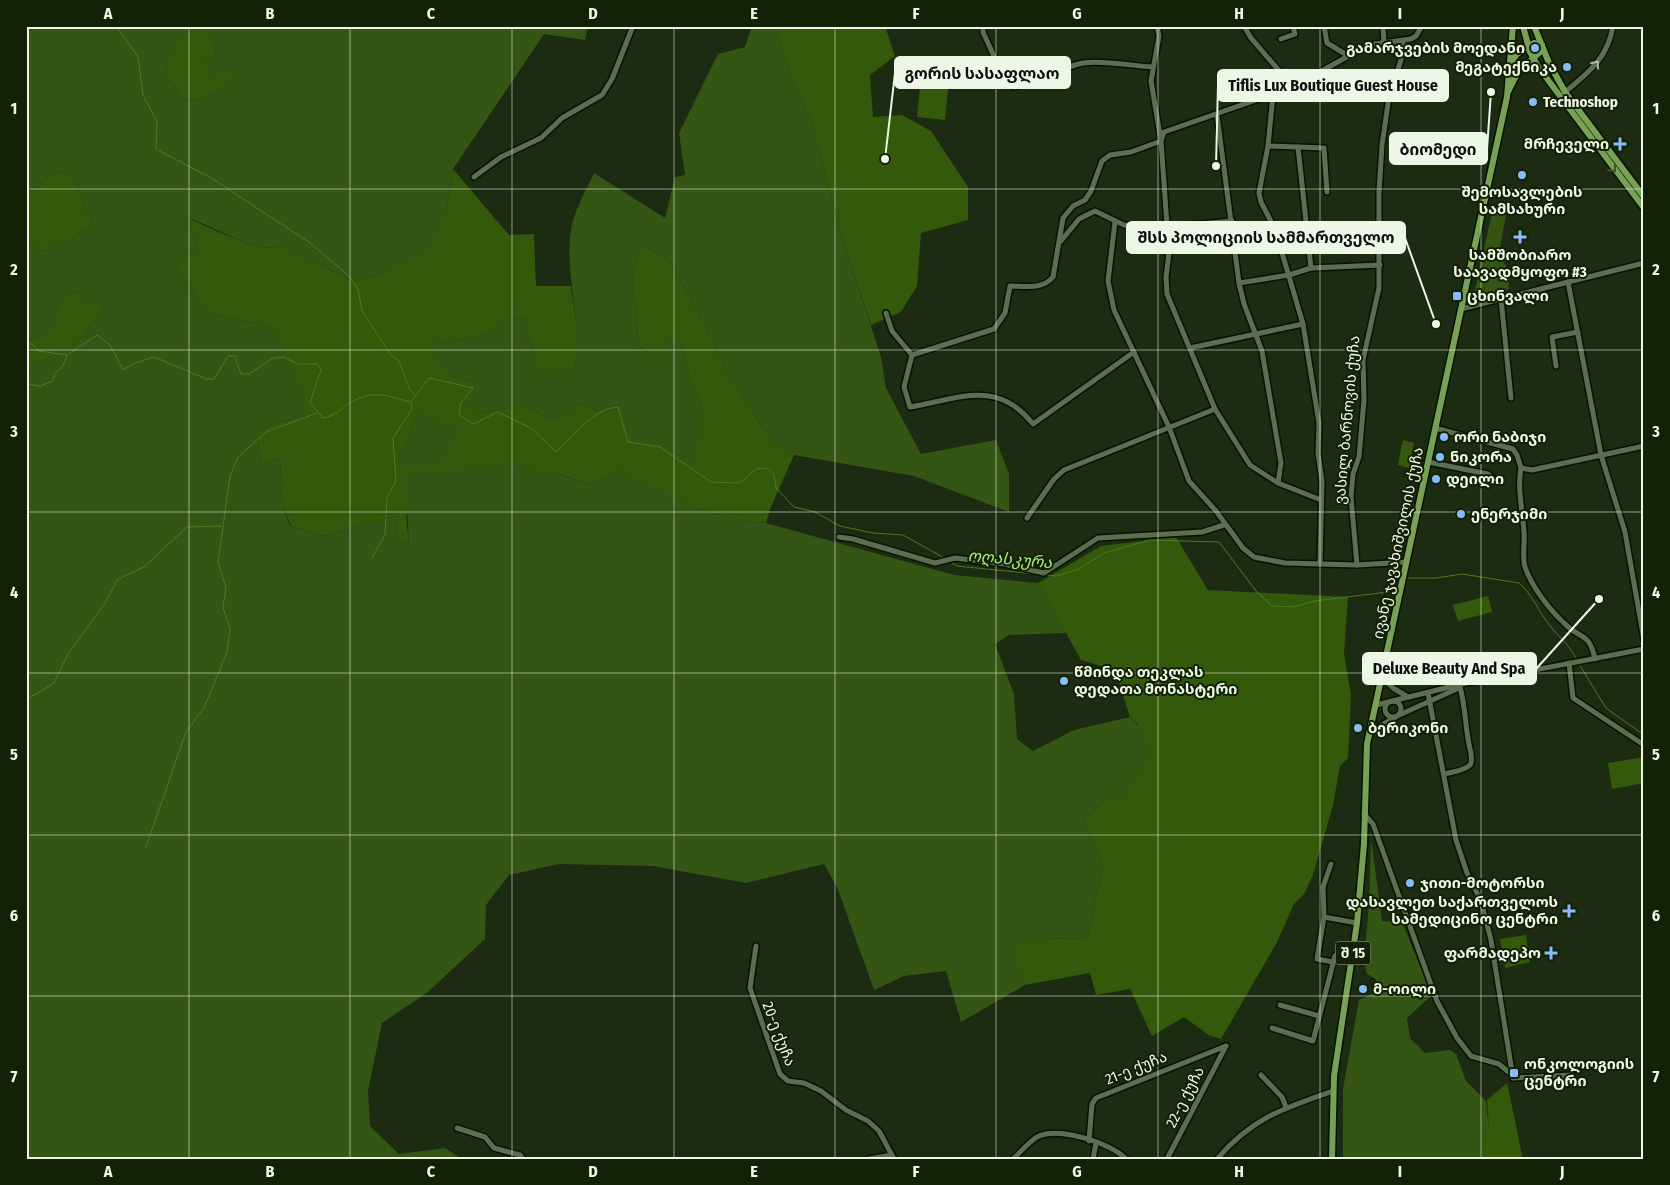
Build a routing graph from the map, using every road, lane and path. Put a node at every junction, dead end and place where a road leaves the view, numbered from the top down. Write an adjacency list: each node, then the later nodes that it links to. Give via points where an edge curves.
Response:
1 (633, 26): 32 (street, via 602,96 562,118 541,138 501,157)
2 (983, 26): 21 (street, via 998,76 1014,87 1086,63)
3 (1157, 26): 21 (street)
4 (1244, 26): 22 (street)
5 (1293, 26): 13 (street, via 1295,34)
6 (1324, 26): 18 (street, via 1327,43)
7 (1383, 26): 15 (street)
8 (1422, 26): 14 (street, via 1416,36)
9 (1513, 26): 20 (main road, ივანე ჯავახიშვილის ქუჩა)
10 (1523, 26): 17 (main road)
11 (1534, 26): 16 (main road)
12 (1613, 26): 23 (street, one-way to 12, via 1598,63 1612,36)
13 (1281, 39)
14 (1403, 42): 15 (street); 41 (street, ვასილ ბარნოვის ქუჩა, via 1401,60 1389,96 1382,145)
15 (1384, 43): 18 (street, via 1368,45)
16 (1542, 45): 17 (main road, via 1534,42); 19 (main road, via 1540,52); 23 (main road)
17 (1528, 46): 19 (main road); 20 (main road)
18 (1347, 55): 22 (street)
19 (1532, 58): 25 (main road, via 1518,72); 35 (main road, one-way to 35)
20 (1509, 64): 25 (main road, ივანე ჯავახიშვილის ქუჩა)
21 (1153, 67): 27 (street)
22 (1293, 87): 24 (street)
23 (1565, 92): 34 (main road)
24 (1272, 95): 26 (street); 30 (street)
25 (1507, 95): 47 (main road, ივანე ჯავახიშვილის ქუჩა)
26 (1218, 115): 28 (street); 36 (street)
27 (1159, 127): 28 (street); 29 (street)
28 (1164, 132): 29 (street)
29 (1161, 141): 38 (street); 39 (street, via 1102,160 1091,192 1063,218)
30 (1268, 146): 31 (street); 43 (street, via 1259,193 1275,229)
31 (1298, 147): 33 (street, via 1324,148); 42 (street)
32 (474, 177)
33 (1327, 192)
34 (1644, 197)
35 (1644, 208)
36 (1232, 221): 38 (street); 45 (street)
37 (1115, 222): 38 (street); 39 (street, via 1091,211 1079,219); 53 (street, via 1108,281 1110,295)
38 (1166, 227): 52 (street, via 1169,253 1167,294)
39 (1061, 241): 54 (street, via 1053,277 1040,287 1010,286 1005,313 994,329)
40 (1644, 263): 44 (street)
41 (1380, 265): 42 (street); 72 (street, ვასილ ბარნოვის ქუჩა, via 1379,288 1363,360 1364,400 1359,457 1351,497)
42 (1311, 268): 43 (street)
43 (1289, 274): 45 (street); 49 (street)
44 (1568, 282): 46 (street); 50 (street)
45 (1239, 283): 51 (street)
46 (1501, 299): 47 (street); 56 (street)
47 (1461, 309): 59 (main road, ივანე ჯავახიშვილის ქუჩა)
48 (886, 313): 54 (street, via 892,331)
49 (1302, 324): 51 (street); 66 (street, via 1319,423)
50 (1578, 332): 55 (street, via 1552,338); 61 (street)
51 (1257, 333): 52 (street); 65 (street, via 1281,463)
52 (1190, 348): 57 (street)
53 (1134, 352): 54 (street, via 1033,424 1014,404 993,395 975,394 910,407 904,387); 58 (street)
54 (912, 355)
55 (1556, 366)
56 (1511, 398)
57 (1215, 409): 58 (street); 65 (street, via 1250,465)
58 (1169, 427): 67 (street, via 1064,470); 68 (street, via 1189,481)
59 (1435, 428): 62 (main road, ივანე ჯავახიშვილის ქუჩა); 63 (street, via 1512,450)
60 (1644, 446): 61 (street)
61 (1601, 455): 63 (street, via 1558,466 1532,470); 73 (street, via 1625,532)
62 (1428, 462): 64 (street, via 1488,474); 70 (main road, ივანე ჯავახიშვილის ქუჩა)
63 (1521, 468): 75 (street, via 1525,565 1530,578 1565,624 1592,645)
64 (1499, 482)
65 (1278, 483): 66 (street)
66 (1321, 500): 71 (street)
67 (1027, 518)
68 (1224, 525): 69 (street, via 1202,532 1098,538 1044,572 955,558 935,563 853,538); 71 (street, via 1254,557 1285,563)
69 (839, 537)
70 (1407, 562): 72 (street); 77 (main road, ივანე ჯავახიშვილის ქუჩა)
71 (1320, 564): 72 (street)
72 (1357, 565)
73 (1644, 640)
74 (1644, 649): 75 (street)
75 (1594, 658): 76 (street)
76 (1571, 663): 78 (street); 88 (street, via 1573,698)
77 (1382, 677): 81 (street); 84 (main road, ივანე ჯავახიშვილის ქუჩა)
78 (1466, 683): 79 (street); 80 (street)
79 (1460, 687): 82 (street); 89 (street, via 1467,717 1465,734 1472,760 1462,770)
80 (1428, 693): 81 (street); 82 (street)
81 (1408, 697): 83 (street)
82 (1431, 700): 86 (street); 89 (street)
83 (1392, 701): 84 (street); 85 (street, via 1386,705); 86 (street, via 1399,703 1401,708)
84 (1375, 708): 85 (street); 87 (main road, ივანე ჯავახიშვილის ქუჩა)
85 (1387, 715): 86 (street)
86 (1397, 716): 87 (street)
87 (1369, 734): 90 (main road, ივანე ჯავახიშვილის ქუჩა / შ 15, via 1365,757)
88 (1644, 745)
89 (1444, 774): 103 (street, via 1456,840 1481,901 1490,940)
90 (1364, 814): 93 (main road, ივანე ჯავახიშვილის ქუჩა / შ 15); 103 (street, via 1373,824 1437,1001 1457,1038 1471,1056 1499,1064)
91 (1331, 864): 92 (street, via 1324,887)
92 (1324, 917): 93 (street); 96 (street, via 1317,959)
93 (1357, 924): 95 (main road, ივანე ჯავახიშვილის ქუჩა / შ 15)
94 (756, 946): 109 (street, 20-ე ქუჩა, via 750,988 780,1074 788,1081 821,1091 846,1110 868,1121 879,1131)
95 (1354, 948): 96 (street, via 1340,951); 104 (main road, ივანე ჯავახიშვილის ქუჩა / შ 15)
96 (1333, 962): 98 (street)
97 (1280, 1005): 98 (street)
98 (1319, 1016): 99 (street, via 1313,1041)
99 (1272, 1028)
100 (1226, 1046): 107 (street, 21-ე ქუჩა, via 1096,1098 1092,1104); 115 (street, 22-ე ქუჩა)
101 (1261, 1075): 105 (street, via 1282,1097)
102 (1572, 1075): 103 (street)
103 (1514, 1078)
104 (1333, 1091): 105 (street); 117 (main road, შ 15)
105 (1286, 1107): 116 (street, via 1241,1133)
106 (457, 1128): 110 (street, via 485,1138 494,1148 520,1155)
107 (1089, 1141): 108 (street); 112 (street, via 1067,1133 1042,1135)
108 (1096, 1143): 113 (street); 114 (street)
109 (893, 1157): 111 (street)
110 (523, 1159)
111 (869, 1159)
112 (1013, 1159)
113 (1094, 1159)
114 (1126, 1159)
115 (1167, 1159)
116 (1217, 1159)
117 (1332, 1159)

